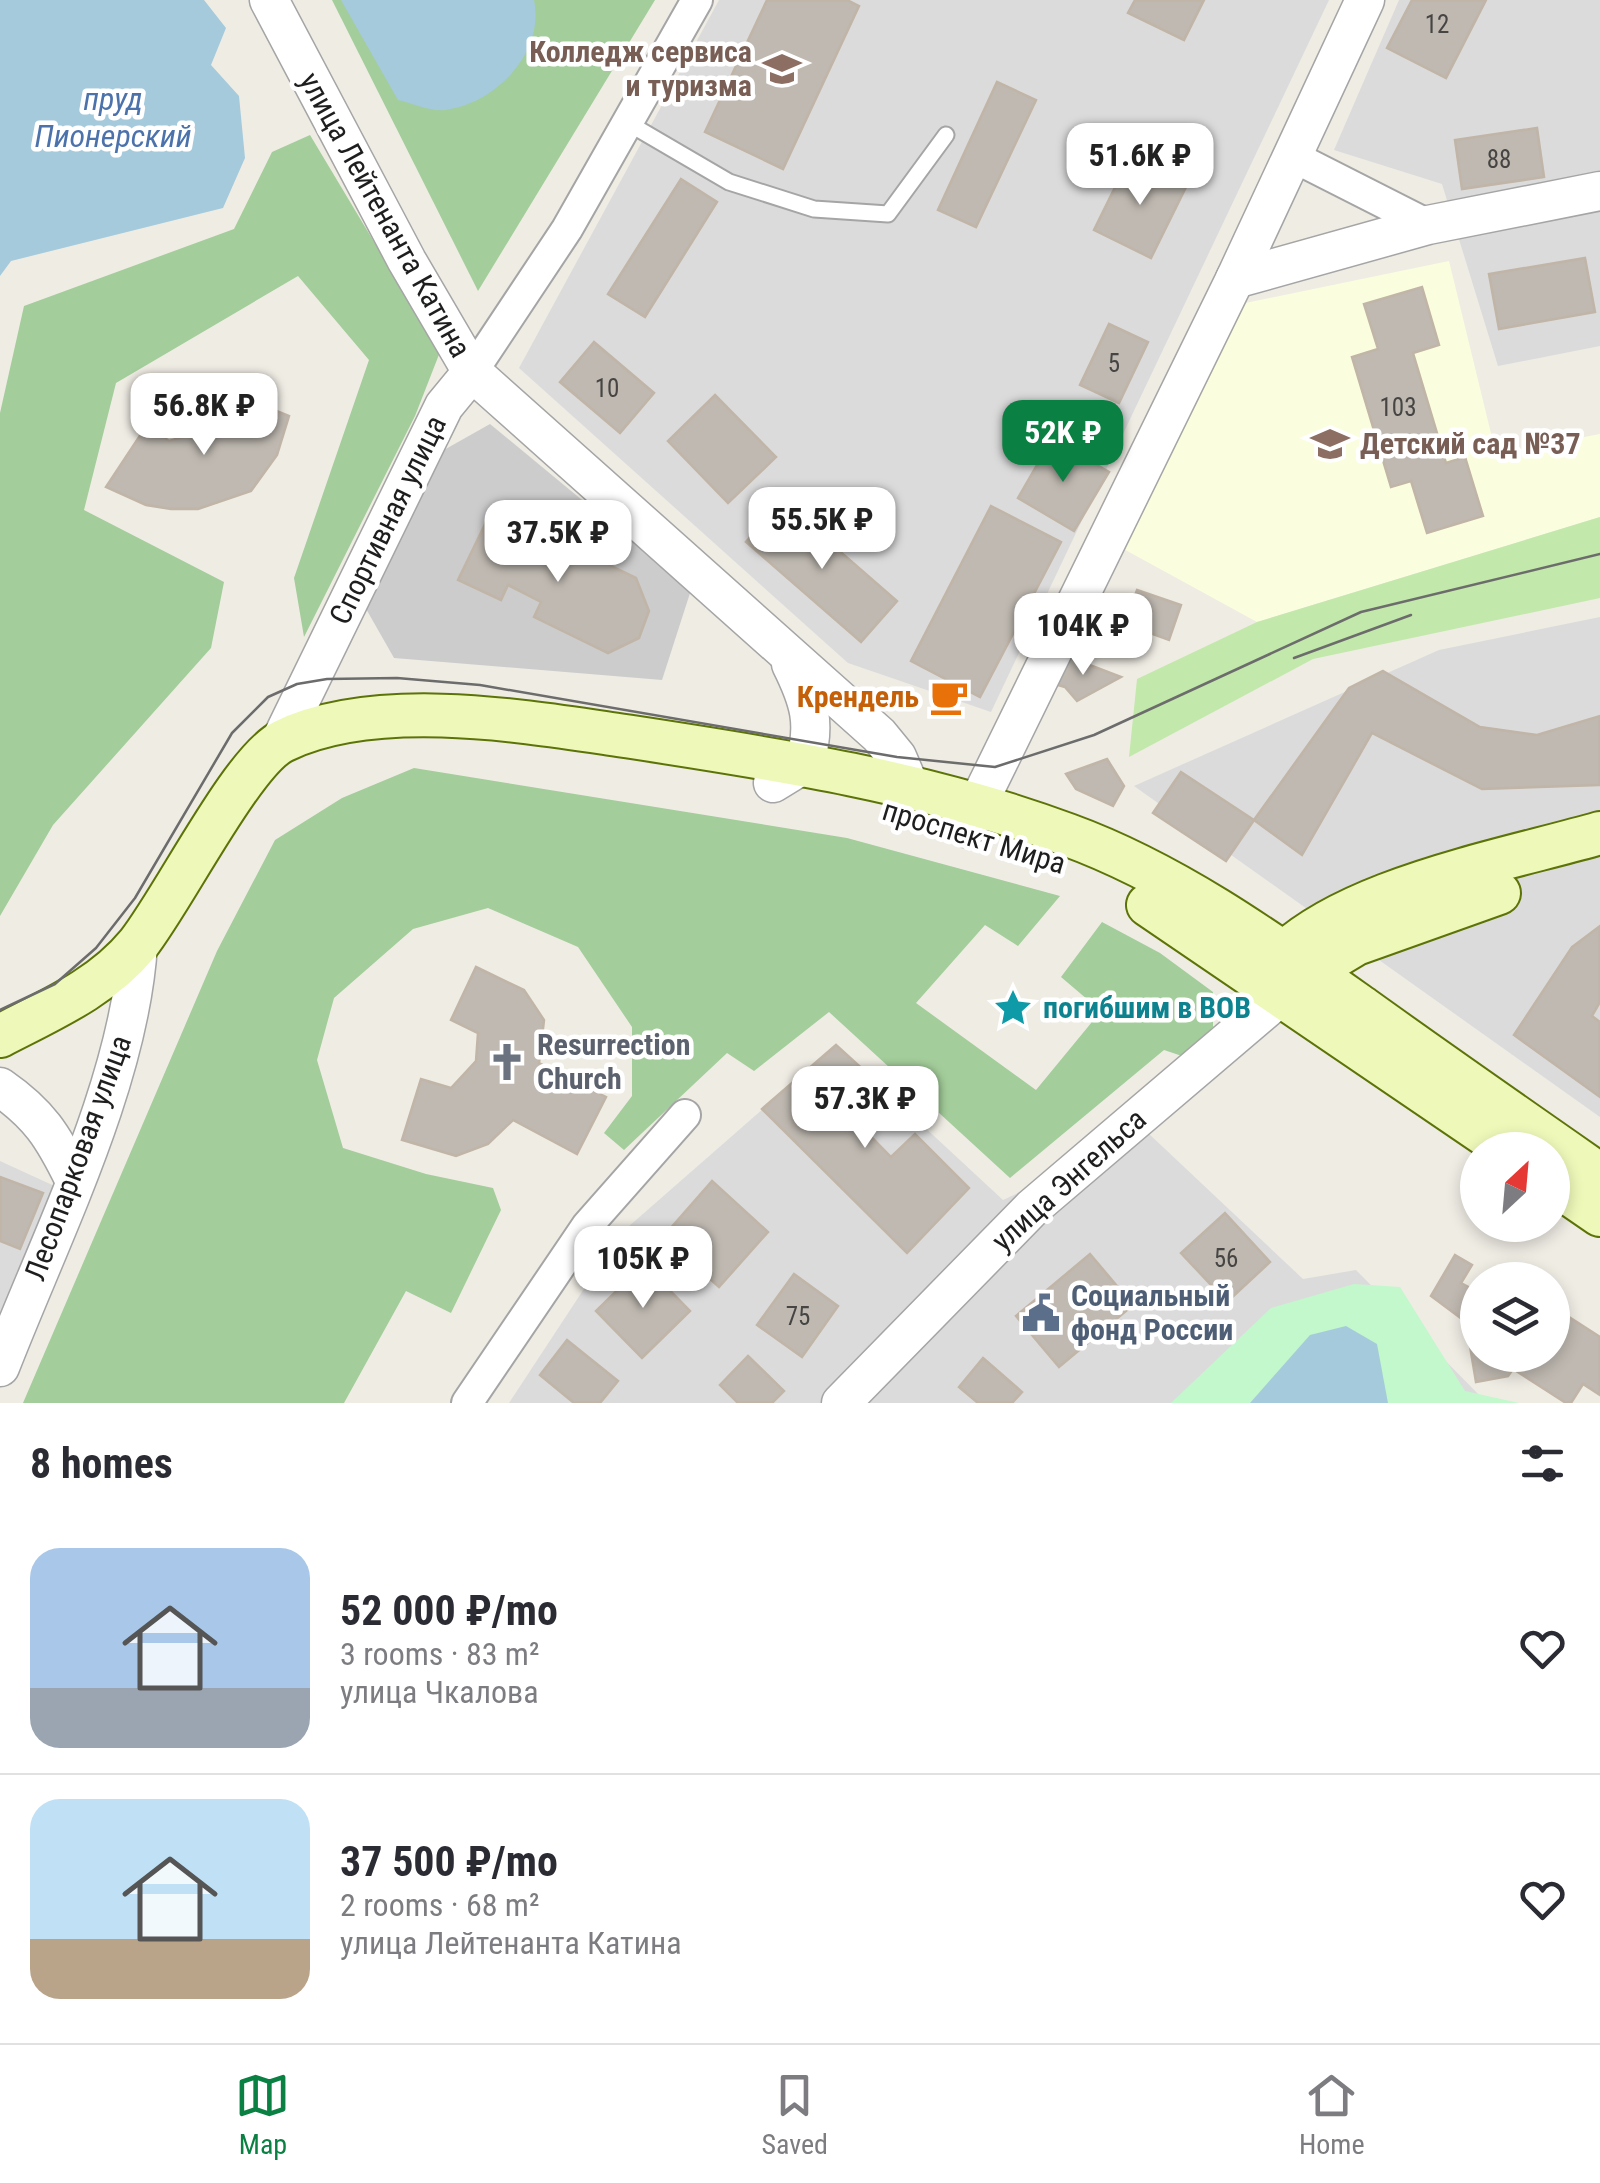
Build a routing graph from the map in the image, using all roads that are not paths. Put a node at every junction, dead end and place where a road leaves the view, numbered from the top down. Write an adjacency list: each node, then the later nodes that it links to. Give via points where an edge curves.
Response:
1 (270, 0): 10 (street, улица Лейтенанта Катина)
2 (697, 0): 4 (street, Спортивная улица)
3 (1365, 0): 6 (street)
4 (628, 123): 5 (lane, via 729,182 814,209 888,214); 10 (street, Спортивная улица)
5 (946, 135)
6 (1292, 156): 8 (street); 9 (street)
7 (1600, 191): 8 (street)
8 (1428, 225): 9 (street)
9 (1235, 279): 17 (street)
10 (472, 372): 11 (street, улица Лейтенанта Катина); 12 (street, Спортивная улица, via 444,406)
11 (784, 652): 15 (street, via 813,725); 16 (street, улица Лейтенанта Катина, via 879,735)
12 (322, 655): 13 (street, via 338,702); 14 (street, Спортивная улица)
13 (356, 720): 14 (main road); 15 (main road, via 469,716 546,724)
14 (280, 742): 20 (main road, via 240,786)
15 (789, 774): 16 (main road, проспект Мира); 17 (main road, проспект Мира)
16 (909, 785): 17 (main road, проспект Мира)
17 (972, 817): 21 (main road, проспект Мира, via 1070,836 1146,871)
18 (1600, 833): 21 (main road, via 1331,917)
19 (1600, 862): 21 (main road, via 1450,907)
20 (138, 944): 22 (main road, via 92,987); 27 (street, Лесопарковая улица, via 132,1008)
21 (1285, 974): 25 (main road, проспект Мира); 26 (main road, проспект Мира); 32 (street, улица Энгельса, via 1032,1208)
22 (0, 1036)
23 (0, 1087): 27 (street, via 32,1110)
24 (685, 1115): 31 (street, via 587,1226)
25 (1485, 1132)
26 (1600, 1175)
27 (74, 1178): 30 (street, Лесопарковая улица)
28 (1570, 1194): 29 (main road)
29 (1600, 1215)
30 (0, 1367)
31 (467, 1403)
32 (841, 1403)

